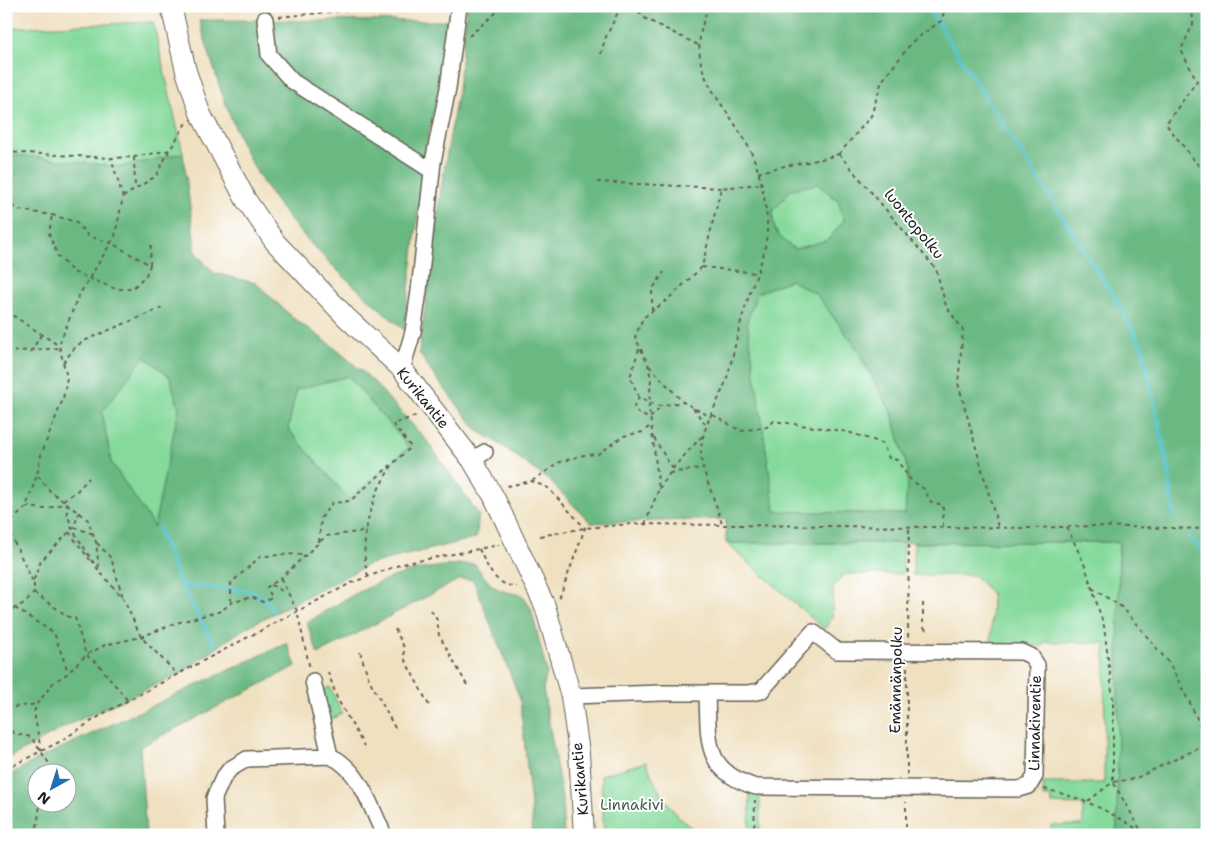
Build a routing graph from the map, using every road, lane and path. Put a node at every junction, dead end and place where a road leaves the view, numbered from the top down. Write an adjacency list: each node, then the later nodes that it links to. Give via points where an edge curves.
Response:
1 (171, 6): 47 (main road, Kurikantie, via 184,65 200,113 246,200 275,242 346,317)
2 (391, 6): 10 (path)
3 (459, 6): 12 (street)
4 (504, 6): 12 (path)
5 (621, 6): 13 (path)
6 (633, 6): 11 (path, via 646,19)
7 (709, 6): 11 (path)
8 (946, 6): 17 (path, via 941,21 912,41 882,81 871,116)
9 (1192, 6): 28 (path, via 1193,24 1182,50 1197,81 1166,124 1205,174)
10 (265, 19): 20 (street, via 269,55 292,81)
11 (698, 45): 21 (path, via 708,84 751,152)
12 (453, 49): 20 (street)
13 (601, 54)
14 (191, 115): 15 (path)
15 (170, 150): 18 (path); 24 (path, via 156,176)
16 (6, 152): 19 (path)
17 (840, 154): 21 (path); 80 (path, luontopolku, via 936,269 946,306 963,330 958,383)
18 (134, 157): 19 (path); 24 (path)
19 (111, 158): 26 (path)
20 (432, 171): 47 (street, via 419,291)
21 (758, 173): 23 (path)
22 (597, 182): 25 (path)
23 (760, 184): 25 (path); 35 (path, via 767,238)
24 (135, 188): 26 (path)
25 (721, 188): 33 (path)
26 (123, 197): 31 (path)
27 (6, 201): 29 (path, via 19,210)
28 (1207, 202)
29 (52, 215): 31 (path, via 76,222 88,236); 36 (path, via 49,234 58,256 73,272)
30 (151, 241): 32 (path)
31 (111, 243): 32 (path); 36 (path)
32 (150, 265): 36 (path, via 146,275 132,289 116,289)
33 (702, 266): 35 (path); 39 (path)
34 (664, 272): 39 (path, via 652,290)
35 (757, 274): 54 (path, via 744,309 726,381)
36 (89, 279): 41 (path, via 78,297)
37 (162, 308): 45 (path, via 90,338 76,346)
38 (6, 311): 40 (path)
39 (652, 311): 42 (path, via 643,318 635,336)
40 (42, 333): 41 (path); 44 (path)
41 (59, 347): 44 (path); 45 (path)
42 (639, 349): 46 (path); 48 (path, via 630,377)
43 (6, 352): 44 (path)
44 (31, 352)
45 (63, 363): 64 (path, via 67,378 63,399 40,454)
46 (648, 364): 49 (path); 50 (path, via 651,378)
47 (402, 369): 98 (main road, Kurikantie, via 478,456)
48 (639, 397): 50 (path); 55 (path, via 635,411)
49 (683, 402): 51 (path); 52 (path)
50 (649, 403): 51 (path); 55 (path)
51 (661, 406): 55 (path)
52 (691, 406): 54 (path); 57 (path)
53 (422, 414): 60 (path, via 393,424 411,447)
54 (712, 416): 57 (path); 79 (path, via 741,431 767,427 774,421 848,432 882,443 890,458 897,460 910,479 924,489 931,502 943,505)
55 (650, 418): 56 (path)
56 (651, 425): 59 (path); 66 (path, via 643,432 623,436 598,454 560,462)
57 (707, 426): 58 (path)
58 (704, 434): 61 (path, via 701,449); 62 (path)
59 (652, 436): 62 (path); 68 (path)
60 (393, 464): 85 (path, via 371,510); 90 (path, via 350,501 332,503 321,518)
61 (704, 468): 63 (path); 76 (path)
62 (673, 469): 63 (path)
63 (670, 473): 68 (path)
64 (37, 475): 69 (path, via 50,491); 72 (path)
65 (89, 478): 69 (path)
66 (532, 481): 67 (path); 83 (path, via 552,491)
67 (502, 487)
68 (659, 489): 75 (path)
69 (63, 500): 70 (path)
70 (68, 503): 72 (path, via 45,509); 73 (path); 82 (path, via 66,509)
71 (6, 505): 74 (path)
72 (26, 507): 74 (path)
73 (79, 512): 82 (path); 87 (path, via 88,520)
74 (16, 516): 78 (path)
75 (645, 524): 76 (path); 83 (path)
76 (722, 526): 77 (path)
77 (909, 526): 79 (path); 115 (path, Emännänpolku)
78 (7, 527): 99 (path)
79 (943, 527): 80 (path)
80 (998, 527): 81 (path)
81 (1067, 527): 84 (path); 101 (path)
82 (73, 528): 86 (path); 87 (path); 94 (path)
83 (585, 528): 88 (path); 107 (path)
84 (1207, 529)
85 (367, 530): 90 (path, via 326,536); 96 (path, via 364,561)
86 (68, 532): 94 (path); 99 (path, via 41,561)
87 (93, 534): 89 (path)
88 (540, 536)
89 (96, 542): 95 (path); 104 (path, via 110,558)
90 (319, 542): 93 (path)
91 (504, 544): 92 (path)
92 (479, 549): 96 (path, via 402,564); 98 (path, via 502,584 516,586)
93 (305, 555): 97 (path); 105 (path, via 261,556 231,582)
94 (96, 568): 95 (path)
95 (99, 571): 104 (path)
96 (368, 576): 110 (path)
97 (280, 579): 100 (path); 102 (path)
98 (534, 582): 124 (main road, Kurikantie, via 545,606)
99 (34, 584): 103 (path)
100 (271, 585): 102 (path); 105 (path, via 267,589 272,598 268,601 251,597)
101 (1092, 588): 131 (path, via 1123,608 1169,664); 137 (path, via 1110,660)
102 (285, 592): 110 (path)
103 (34, 593): 108 (path); 117 (path, via 75,618)
104 (123, 598): 114 (path)
105 (231, 603): 114 (path, via 221,611)
106 (923, 603): 113 (path, via 923,626)
107 (557, 606)
108 (15, 608): 111 (path); 119 (path, via 54,633)
109 (431, 610): 122 (path, via 439,635)
110 (296, 611): 120 (path); 121 (path)
111 (6, 613)
112 (395, 629): 127 (path, via 403,645 405,660)
113 (928, 632)
114 (141, 637): 117 (path, via 105,645); 120 (path)
115 (908, 651): 123 (street, Linnakiventie, via 837,651 813,632 761,691); 138 (street, Linnakiventie, via 1022,652 1031,656 1037,665 1035,776); 140 (path, Emännänpolku)
116 (360, 652): 130 (path, via 369,679)
117 (86, 655): 119 (path); 125 (path, via 98,664)
118 (328, 672): 132 (path, via 337,698)
119 (68, 673): 126 (path, via 53,683)
120 (178, 675): 125 (path)
121 (312, 681): 134 (street)
122 (466, 685)
123 (707, 694): 124 (street, Linnakiventie); 139 (street, Linnakiventie, via 710,746 720,768 735,781)
124 (571, 696): 150 (main road, Kurikantie, via 579,753)
125 (129, 701): 133 (path)
126 (37, 704): 128 (path); 133 (path, via 34,712)
127 (430, 707)
128 (6, 708)
129 (6, 725): 133 (path, via 15,734 31,737)
130 (395, 728)
131 (1207, 744): 137 (path, via 1134,779); 142 (path, via 1202,770)
132 (364, 746)
133 (41, 751): 135 (path); 136 (path)
134 (330, 756): 147 (street, via 247,760 230,769 214,798); 148 (street, via 341,760 355,776)
135 (50, 764)
136 (6, 769)
137 (1113, 782): 141 (path); 145 (path)
138 (1029, 786): 140 (street, Linnakiventie, via 1019,789); 141 (path)
139 (756, 787): 140 (street, Linnakiventie); 151 (path)
140 (906, 788): 152 (path, Emännänpolku)
141 (1088, 801): 145 (path)
142 (1207, 803)
143 (39, 814): 146 (path)
144 (485, 830): 149 (path)
145 (1144, 834)
146 (36, 835)
147 (216, 835)
148 (384, 835)
149 (486, 835)
150 (584, 835)
151 (754, 835)
152 (906, 835)

